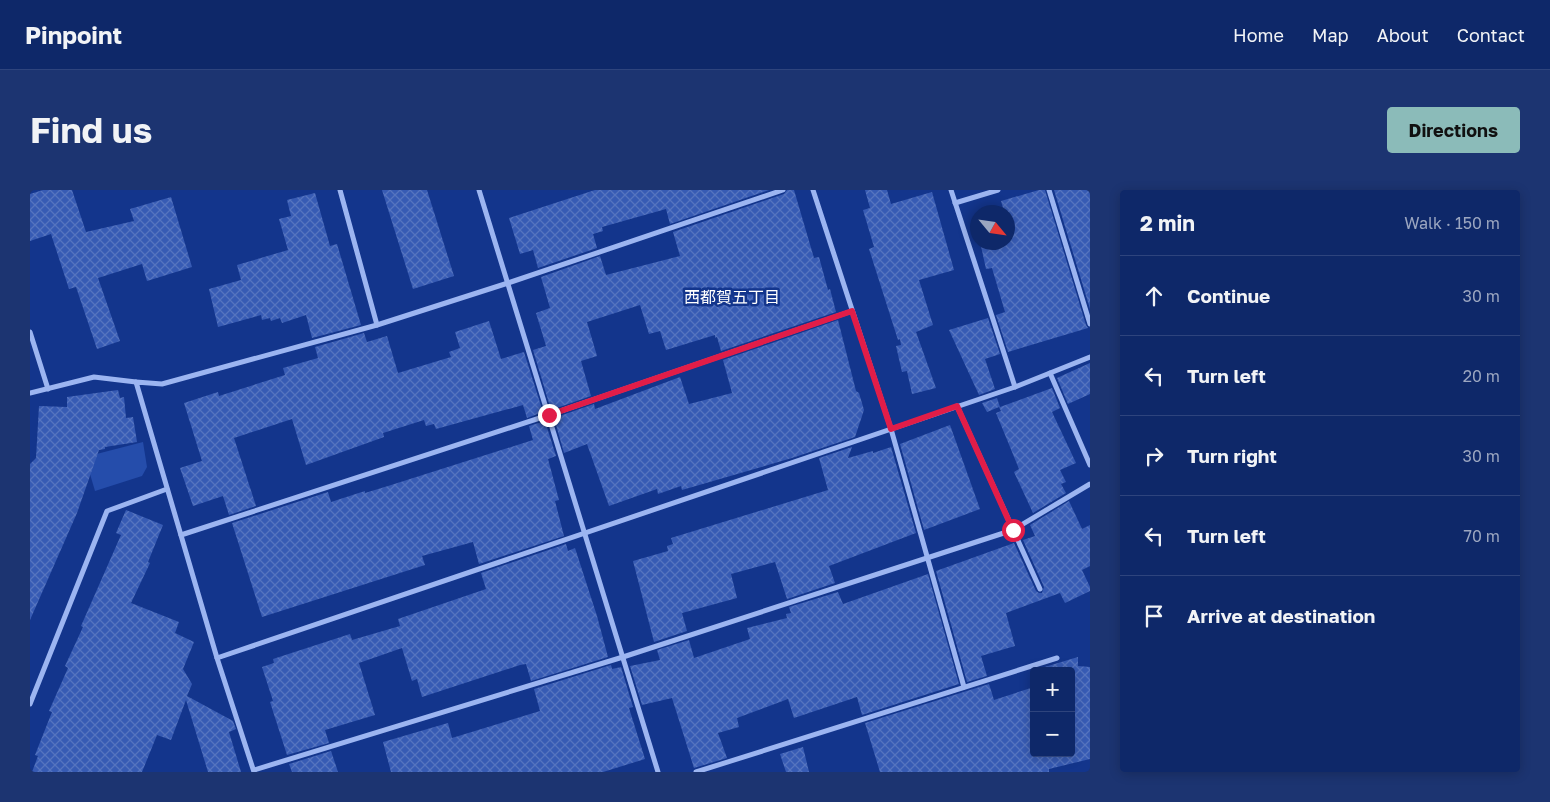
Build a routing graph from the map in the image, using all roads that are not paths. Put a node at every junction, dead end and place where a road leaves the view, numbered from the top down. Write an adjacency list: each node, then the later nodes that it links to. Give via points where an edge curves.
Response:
1 (340, 190): 12 (street)
2 (479, 190): 9 (street)
3 (783, 190): 9 (street)
4 (814, 190): 10 (street)
5 (951, 190): 8 (street)
6 (998, 190): 8 (street)
7 (1049, 190): 11 (street)
8 (955, 203): 17 (street)
9 (508, 283): 12 (street); 21 (street)
10 (852, 311): 21 (street); 22 (street)
11 (1090, 324)
12 (377, 325): 16 (street, via 162,384)
13 (30, 332): 18 (street)
14 (1090, 357): 15 (street)
15 (1050, 373): 17 (street); 23 (street)
16 (136, 382): 18 (street, via 94,378); 25 (street)
17 (1015, 387): 20 (street)
18 (48, 389): 19 (street)
19 (30, 393)
20 (957, 406): 22 (street); 26 (street)
21 (549, 415): 27 (street); 28 (street)
22 (891, 429): 27 (street); 29 (street)
23 (1090, 466)
24 (1090, 484): 26 (street)
25 (167, 489): 28 (street); 35 (street, via 108,511)
26 (1013, 530): 29 (street); 30 (street)
27 (585, 533): 31 (street); 32 (street)
28 (181, 535): 32 (street)
29 (927, 558): 31 (street); 34 (street)
30 (1040, 589)
31 (623, 657): 36 (street); 37 (street)
32 (217, 658): 36 (street)
33 (1057, 658): 34 (street)
34 (964, 687): 38 (street)
35 (30, 704)
36 (254, 771)
37 (658, 772)
38 (696, 772)

